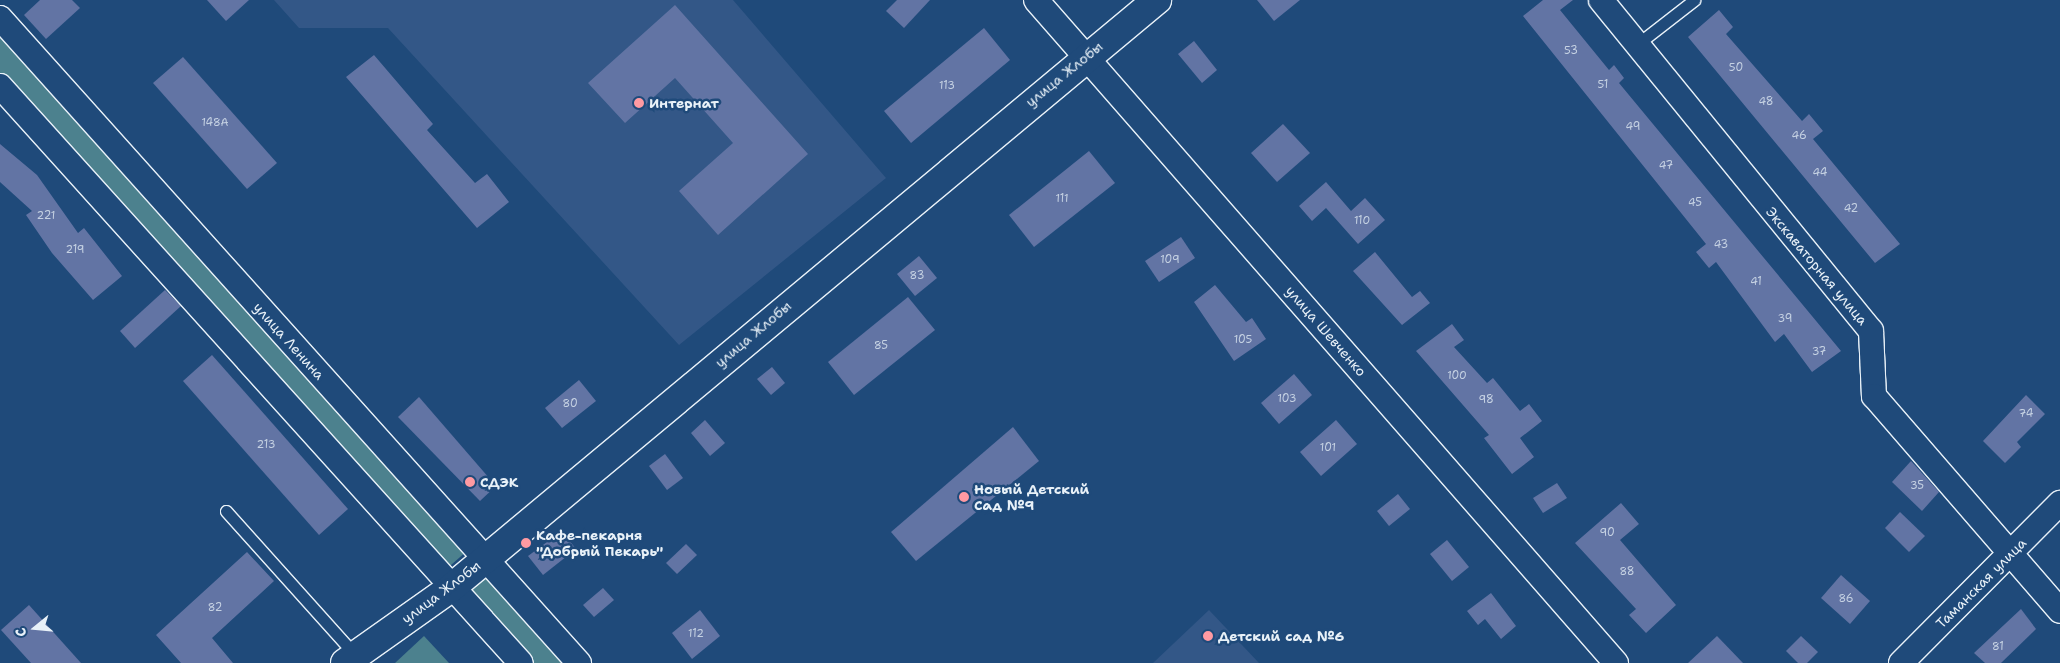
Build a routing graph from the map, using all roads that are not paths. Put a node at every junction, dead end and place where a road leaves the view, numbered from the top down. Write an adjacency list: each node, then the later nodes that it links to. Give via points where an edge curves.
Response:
1 (1036, 0): 7 (street, улица Шевченко)
2 (1157, 0): 7 (street, улица Жлобы)
3 (1601, 0): 6 (street, Экскаваторная улица)
4 (1694, 0): 6 (lane)
5 (0, 18): 12 (street, улица Ленина)
6 (1635, 46): 11 (street, Экскаваторная улица, via 1871,332 1874,396)
7 (1086, 56): 12 (street, улица Жлобы); 18 (street, улица Шевченко)
8 (0, 86): 13 (street)
9 (2060, 503): 11 (street, Таманская улица)
10 (226, 510): 15 (lane)
11 (2010, 552): 14 (street, Экскаваторная улица); 19 (street, Таманская улица)
12 (484, 560): 13 (street, улица Жлобы); 17 (street, улица Ленина)
13 (451, 588): 15 (street, улица Жлобы); 16 (street)
14 (2060, 611)
15 (350, 659)
16 (521, 663)
17 (579, 663)
18 (1616, 663)
19 (1901, 663)

